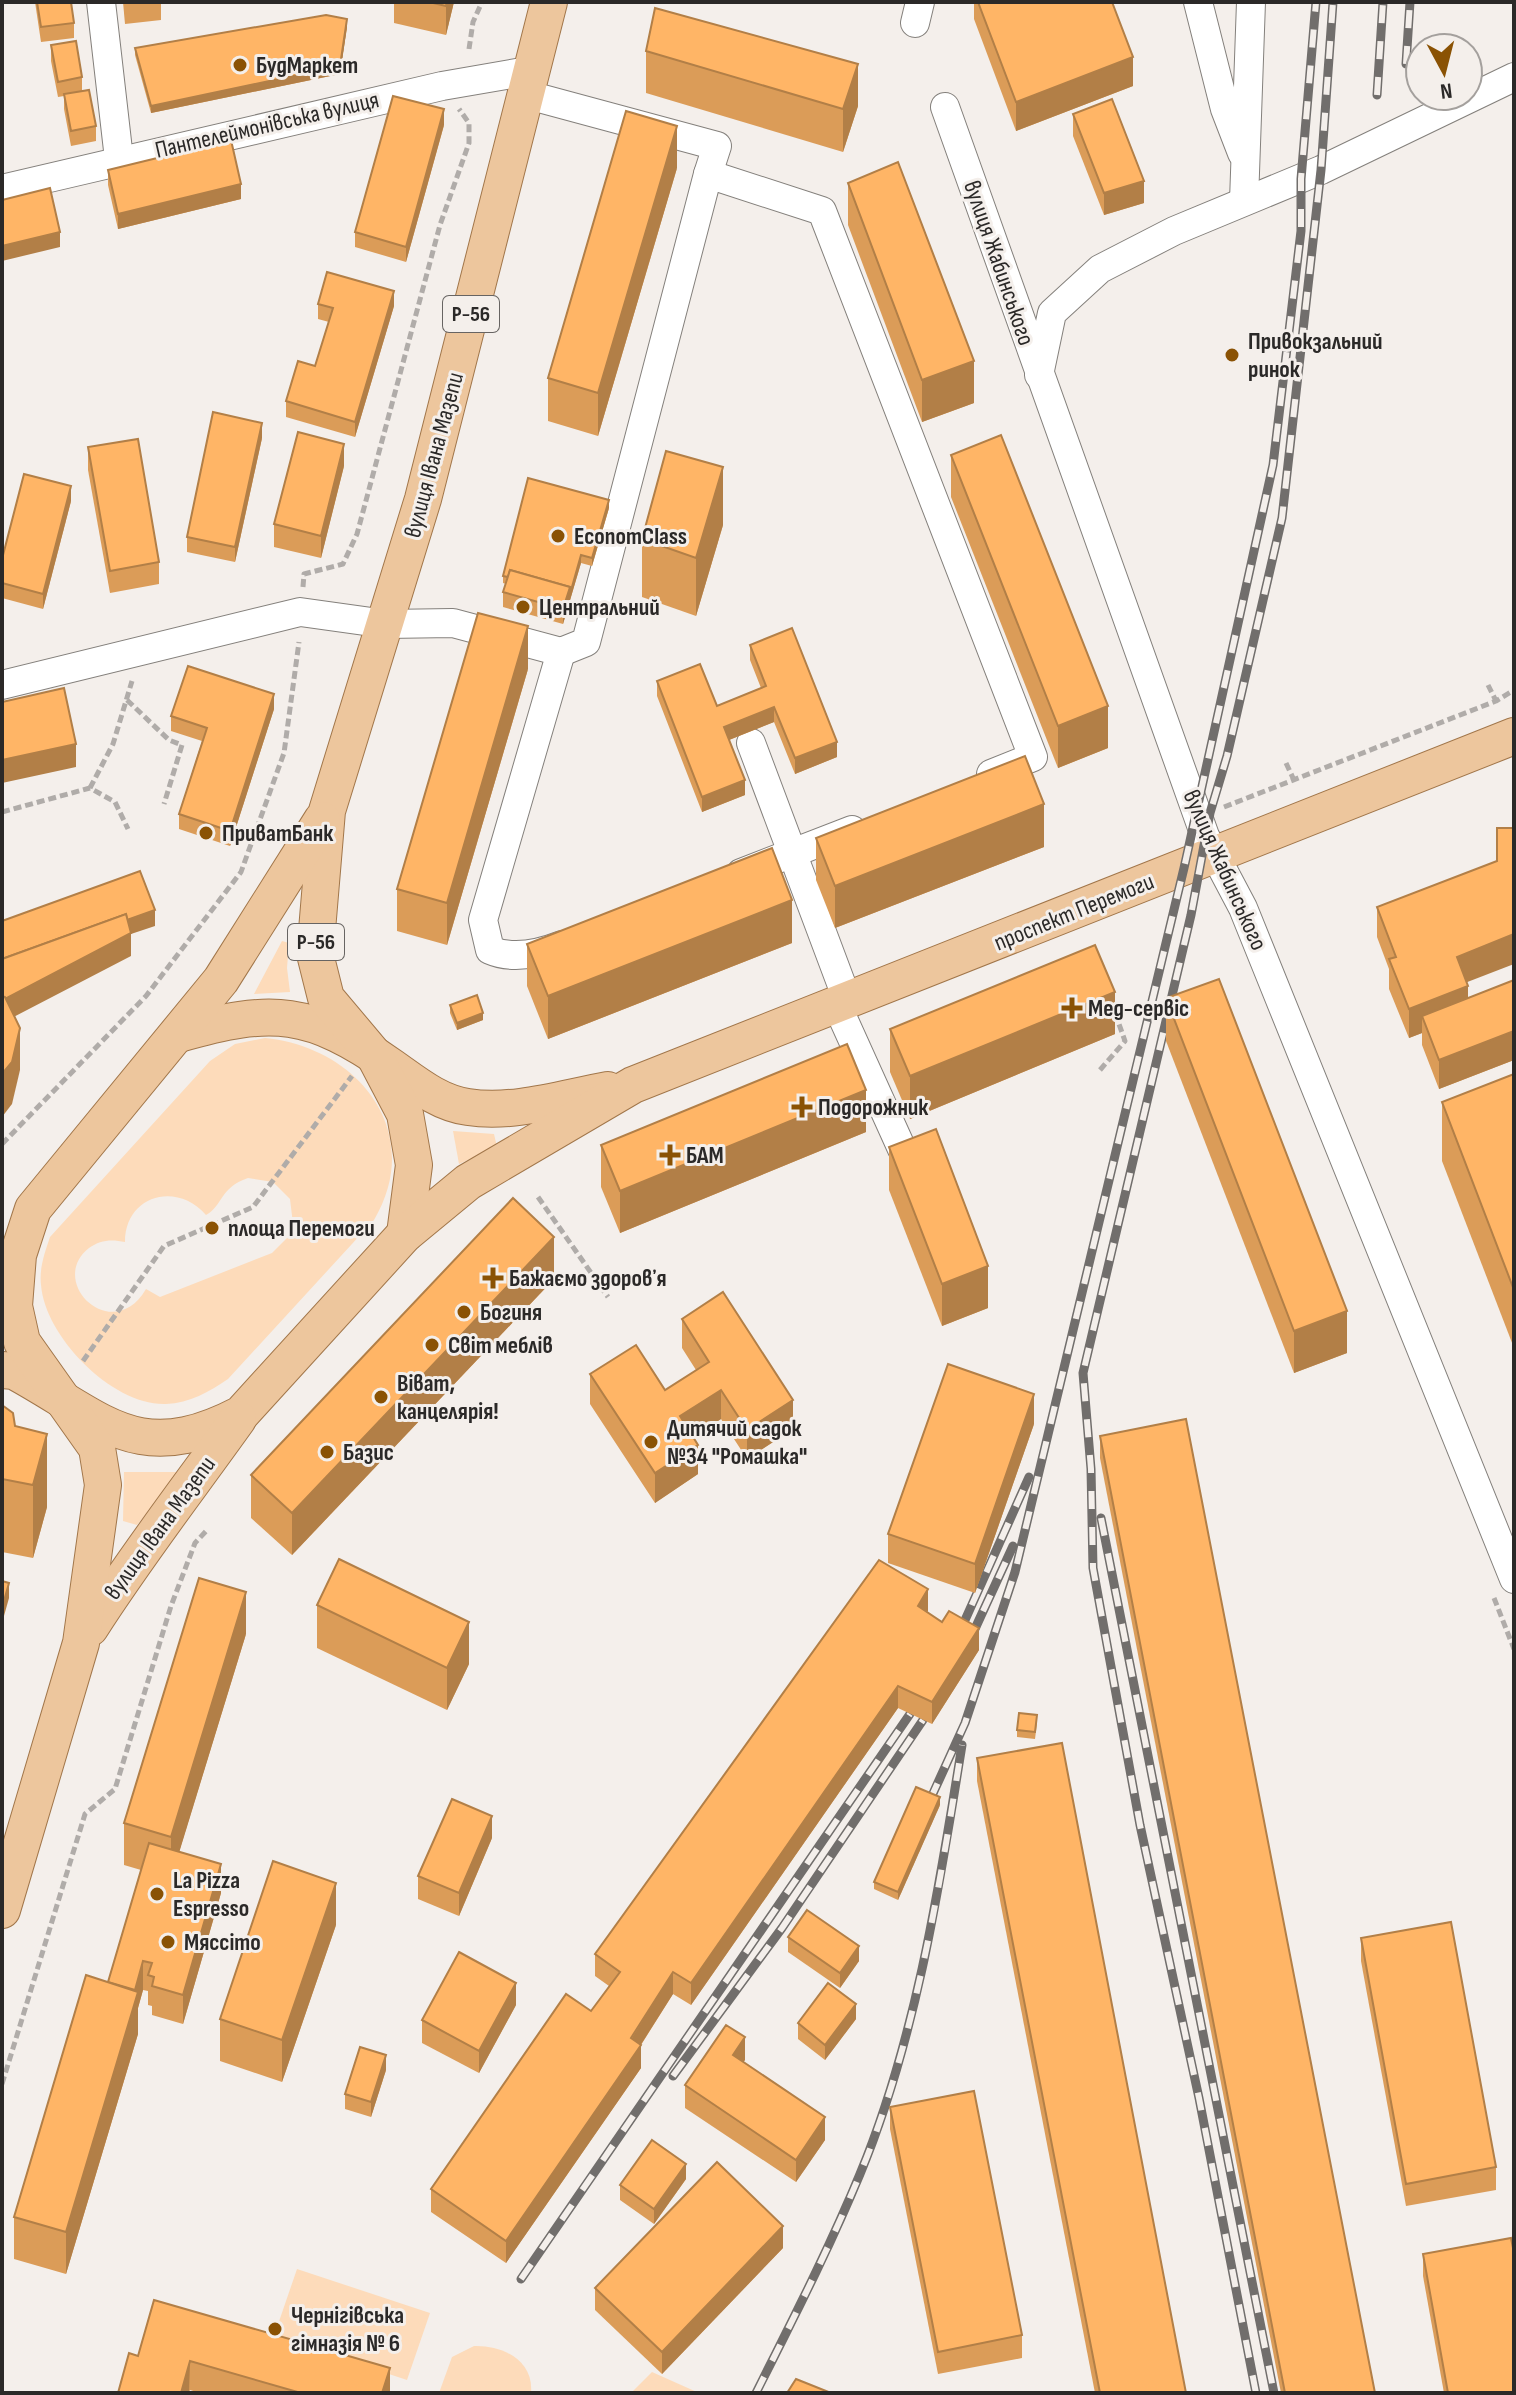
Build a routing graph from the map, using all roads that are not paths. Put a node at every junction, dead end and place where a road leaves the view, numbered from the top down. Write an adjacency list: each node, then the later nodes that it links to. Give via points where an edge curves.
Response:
1 (101, 2): 8 (street)
2 (549, 2): 6 (main road, вулиця Івана Мазепи / Р-56)
3 (1198, 2): 9 (street, via 1225,109)
4 (1251, 2): 9 (street)
5 (1514, 77): 12 (street, via 1311,175)
6 (531, 83): 8 (street, Пантелеймонівська вулиця, via 442,86); 10 (street, via 717,146); 14 (main road, вулиця Івана Мазепи / Р-56)
7 (945, 107): 13 (street, вулиця Жабинського)
8 (119, 159): 11 (street, Пантелеймонівська вулиця)
9 (1245, 162): 12 (street)
10 (708, 174): 15 (street, via 586,642); 19 (street, via 822,211 1033,757)
11 (2, 189)
12 (1244, 201): 13 (street, via 1100,269 1052,313)
13 (1038, 376): 23 (street, вулиця Жабинського)
14 (386, 624): 15 (street, via 453,623); 16 (street, via 300,612); 20 (main road, вулиця Івана Мазепи / Р-56)
15 (561, 652): 25 (street, via 483,920 490,950 504,956 543,952)
16 (2, 685)
17 (1514, 736): 23 (main road, проспект Перемоги)
18 (751, 743): 22 (street)
19 (963, 786)
20 (327, 811): 27 (main road, вулиця Івана Мазепи / Р-56, via 221,980); 28 (main road, вулиця Івана Мазепи / Р-56, via 315,954 326,998)
21 (877, 819): 22 (street)
22 (792, 853): 24 (street); 26 (street)
23 (1215, 856): 26 (main road, проспект Перемоги); 37 (street, вулиця Жабинського, via 1243,908)
24 (718, 883)
25 (585, 936)
26 (842, 1001): 29 (main road, проспект Перемоги); 30 (street)
27 (179, 1034): 28 (main road, via 245,1016 274,1016 309,1022); 31 (main road, Р-56)
28 (364, 1064): 29 (main road, проспект Перемоги, via 465,1107 502,1109); 32 (main road, Р-56, via 405,1114 412,1141 412,1197)
29 (633, 1085): 32 (main road, проспект Перемоги, via 468,1182)
30 (902, 1149)
31 (33, 1209): 33 (main road, Р-56); 35 (main road, via 18,1255 14,1306 22,1342)
32 (405, 1234): 36 (main road)
33 (2, 1238)
34 (2, 1370): 35 (main road)
35 (60, 1396): 36 (main road, via 102,1424 144,1439 173,1440 206,1432); 38 (main road, вулиця Івана Мазепи, via 97,1448 103,1485)
36 (241, 1414): 38 (main road, вулиця Івана Мазепи, via 142,1546)
37 (1514, 1579)
38 (81, 1643): 39 (main road, вулиця Івана Мазепи)
39 (2, 1910)

